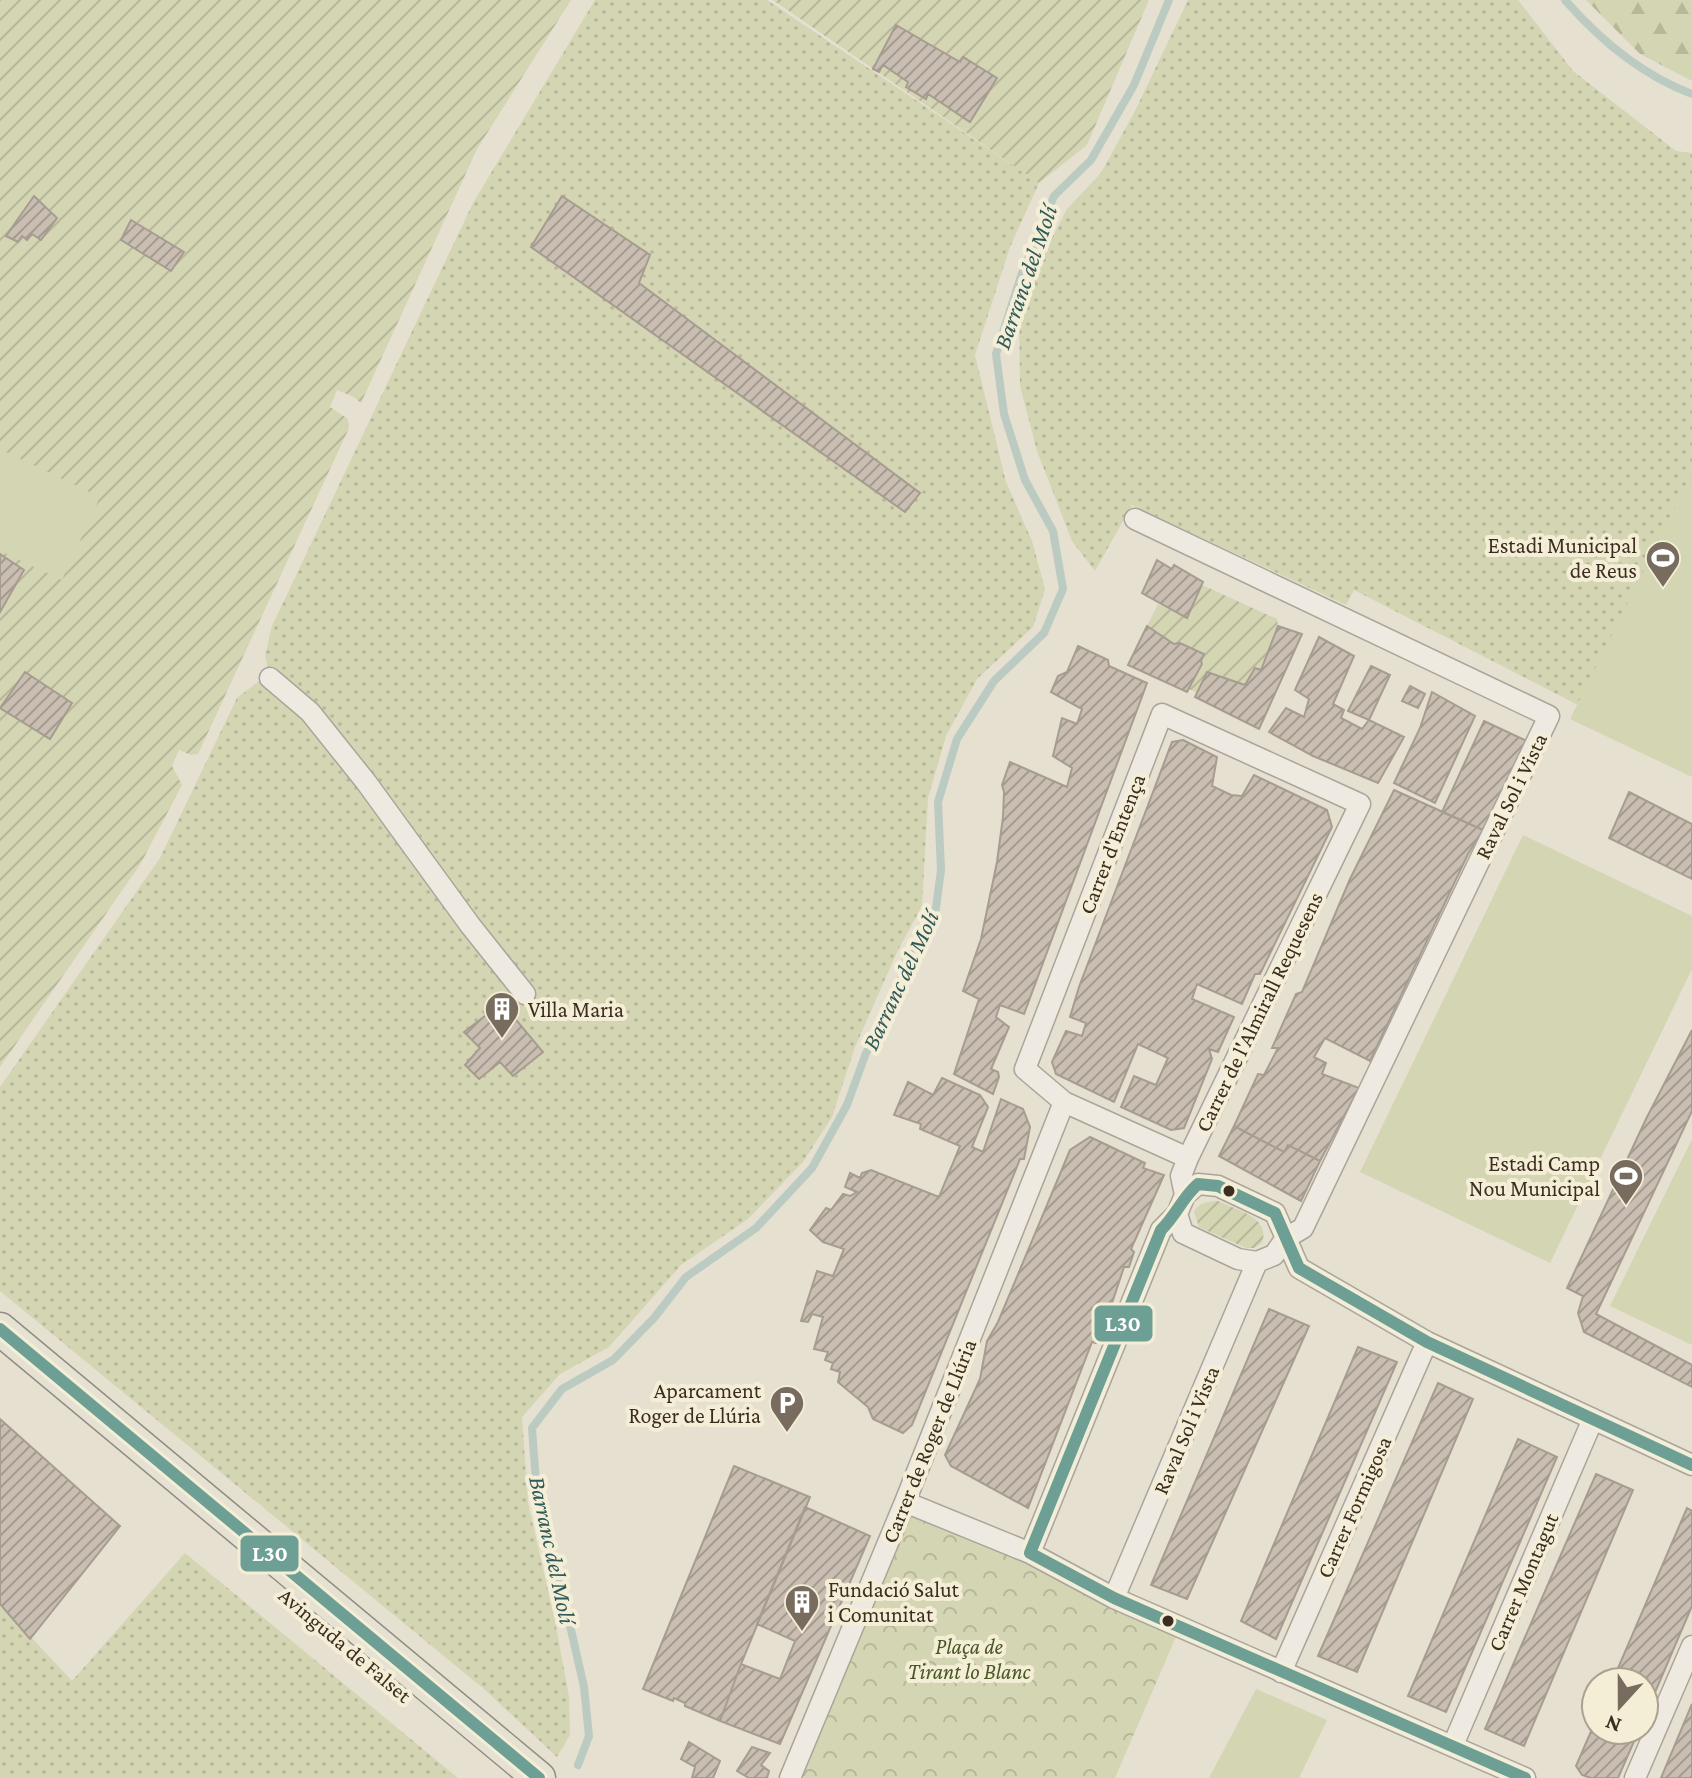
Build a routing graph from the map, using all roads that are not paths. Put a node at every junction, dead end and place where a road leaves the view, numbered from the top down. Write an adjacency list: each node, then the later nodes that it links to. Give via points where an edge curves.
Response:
1 (1135, 519): 10 (street, Raval Sol i Vista, via 1549,716 1303,1228)
2 (270, 678): 4 (street, via 319,723)
3 (1254, 754): 5 (street, Carrer d'Entença, via 1162,714); 7 (street, Carrer de l'Almirall Requesens, via 1360,804)
4 (525, 994)
5 (1025, 1069): 6 (street, Carrer de l'Almirall Requesens)
6 (1064, 1102): 7 (street, Carrer de l'Almirall Requesens); 17 (street, Carrer de Roger de Llúria)
7 (1188, 1158): 8 (street, via 1181,1176)
8 (1185, 1195): 9 (street); 10 (street, via 1198,1184 1218,1186 1275,1213)
9 (1177, 1214): 11 (street, via 1183,1233 1238,1259); 18 (street, via 1161,1230)
10 (1286, 1238): 11 (street, via 1274,1255); 13 (street, via 1299,1268)
11 (1257, 1262): 19 (street, Raval Sol i Vista)
12 (0, 1329): 24 (main road, Avinguda de Falset)
13 (1427, 1342): 15 (street); 21 (street, Carrer Formigosa)
14 (0, 1358): 23 (main road, Avinguda de Falset)
15 (1593, 1419): 16 (street); 22 (street, Carrer Montagut)
16 (1692, 1465)
17 (905, 1502): 18 (street); 25 (street, Carrer de Roger de Llúria)
18 (1030, 1553): 19 (street)
19 (1114, 1598): 21 (street)
20 (1692, 1646): 27 (street)
21 (1281, 1672): 22 (street)
22 (1453, 1745): 26 (street)
23 (505, 1778)
24 (539, 1778)
25 (790, 1778)
26 (1525, 1778)
27 (1635, 1778)

